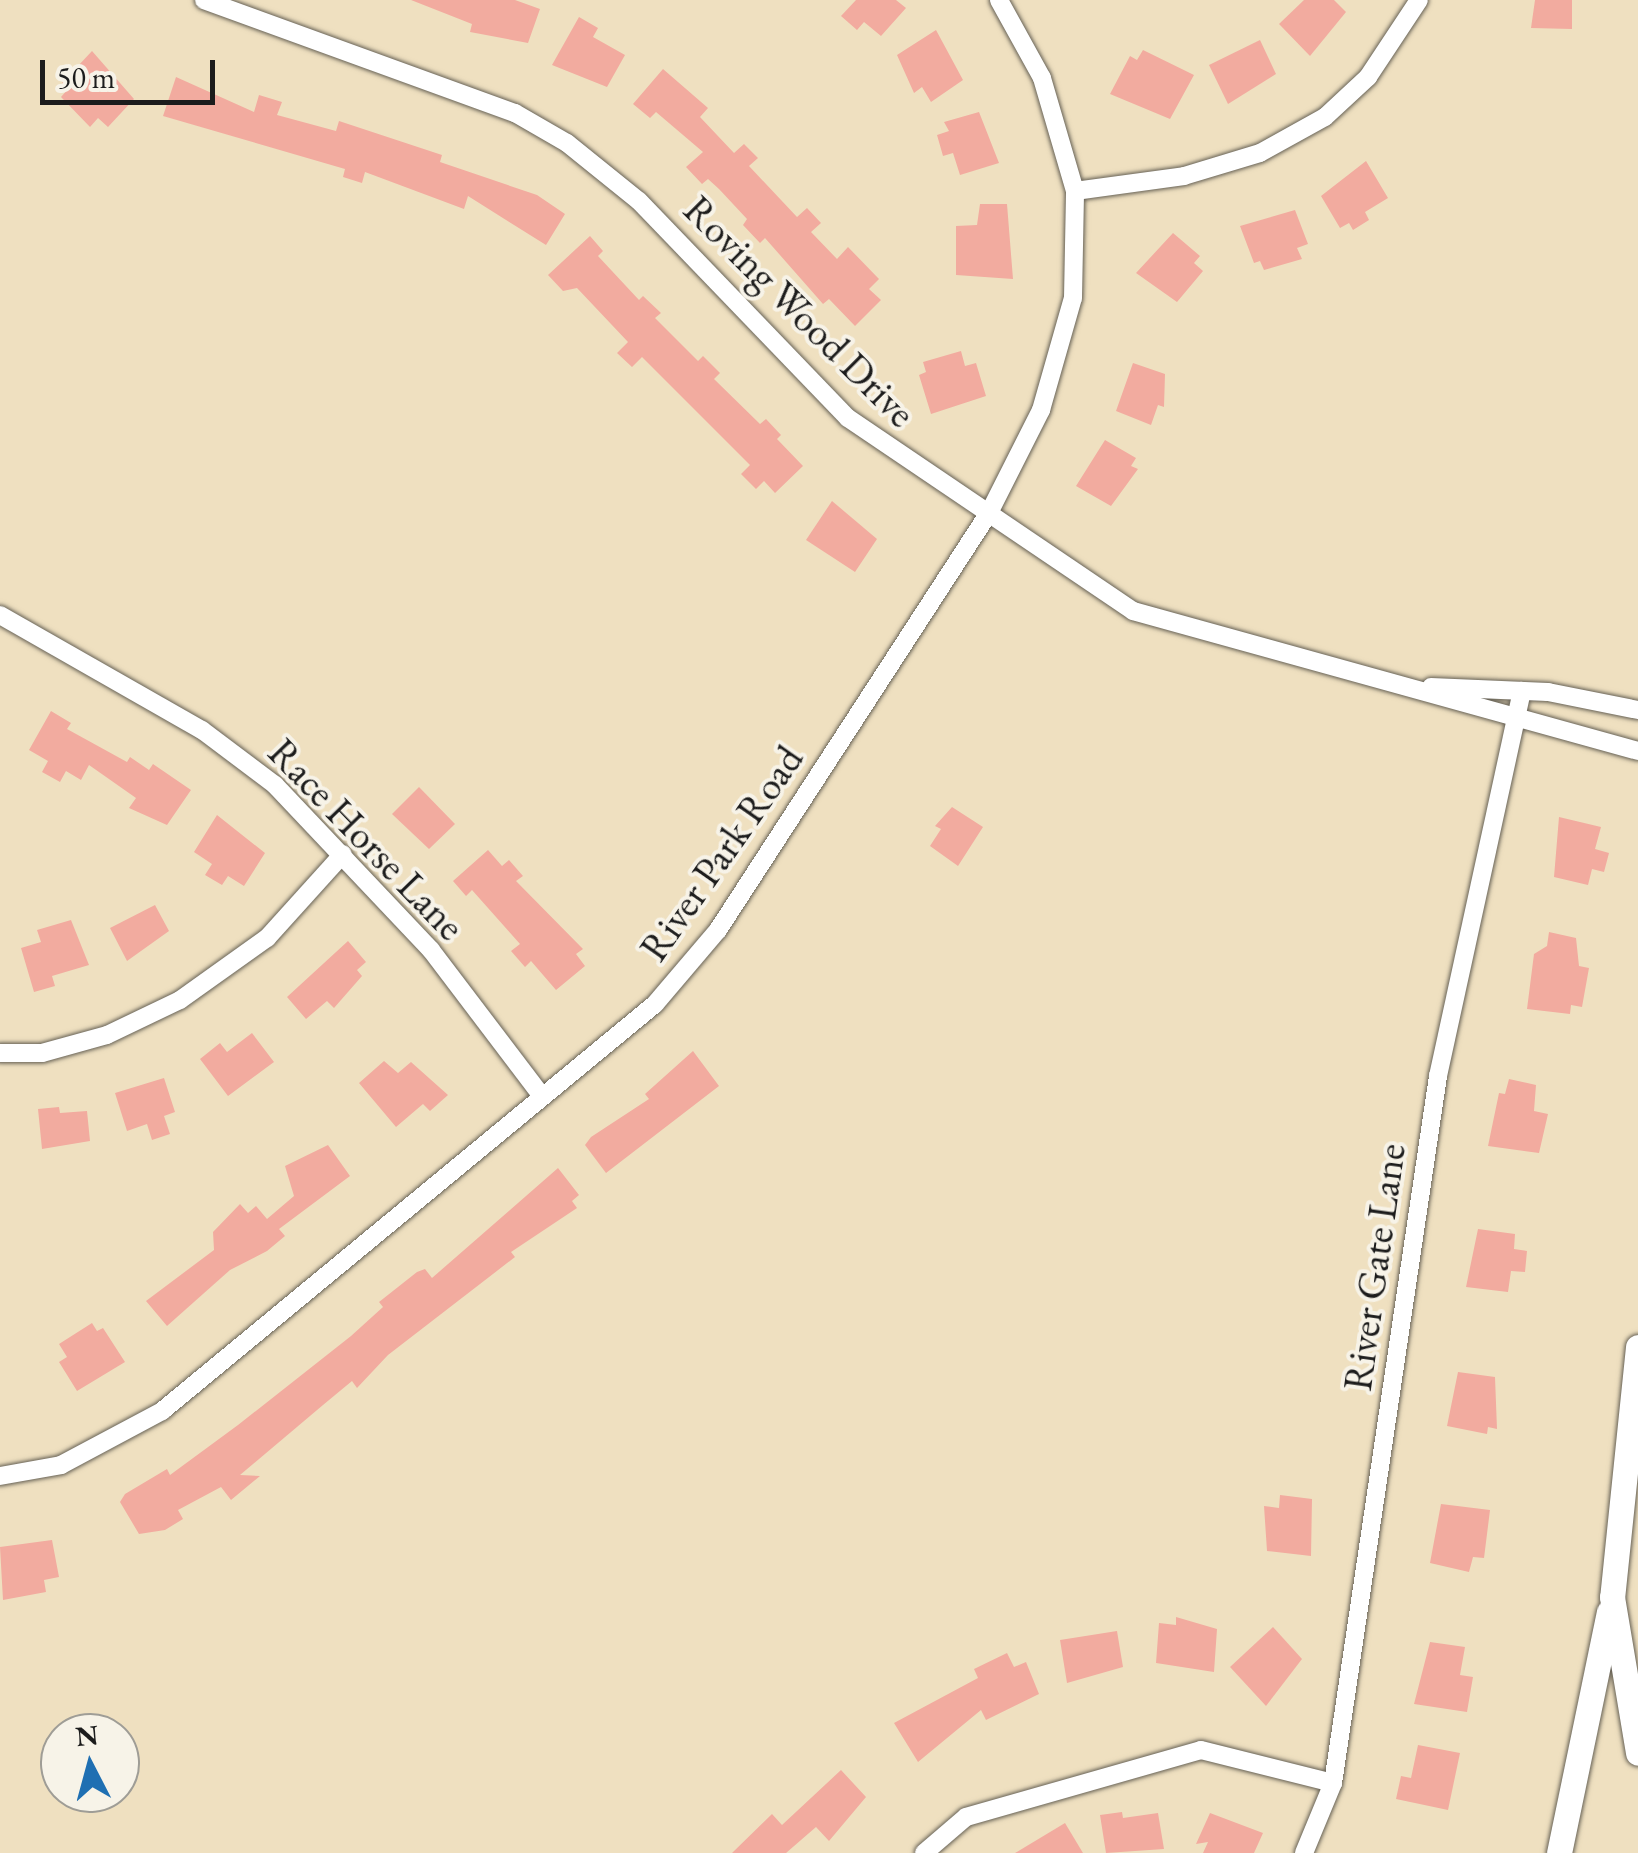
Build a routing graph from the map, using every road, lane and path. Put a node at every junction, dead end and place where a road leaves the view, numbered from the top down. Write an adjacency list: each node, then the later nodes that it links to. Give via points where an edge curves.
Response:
1 (204, 0): 5 (street, Roving Wood Drive, via 516,113 567,143 639,200 848,418)
2 (1000, 0): 4 (street, River Park Road, via 1042,78)
3 (1418, 0): 4 (street, via 1368,77 1325,117 1260,153 1184,176)
4 (1074, 192): 5 (street, River Park Road, via 1073,298 1041,410)
5 (988, 515): 7 (street, Roving Wood Drive, via 1133,610); 14 (street, River Park Road, via 718,930 655,1004)
6 (0, 615): 12 (street, Race Horse Lane, via 202,730 276,784)
7 (1406, 686): 8 (street, Roving Wood Drive); 10 (street, Roving Wood Drive)
8 (1522, 691): 9 (street, Roving Wood Drive); 10 (street, River Gate Lane)
9 (1638, 710)
10 (1518, 721): 11 (street, Roving Wood Drive); 19 (street, River Gate Lane, via 1438,1076)
11 (1638, 751)
12 (343, 854): 13 (street, via 267,938 180,1000 107,1034 42,1053); 14 (street, Race Horse Lane, via 430,950)
13 (0, 1053)
14 (542, 1096): 16 (street, River Park Road, via 162,1411 61,1465)
15 (1638, 1347): 17 (street)
16 (0, 1476)
17 (1612, 1597): 18 (street); 22 (street)
18 (1638, 1754)
19 (1333, 1783): 20 (street, via 1201,1750 966,1817); 21 (street, River Gate Lane)
20 (924, 1853)
21 (1304, 1853)
22 (1559, 1853)

